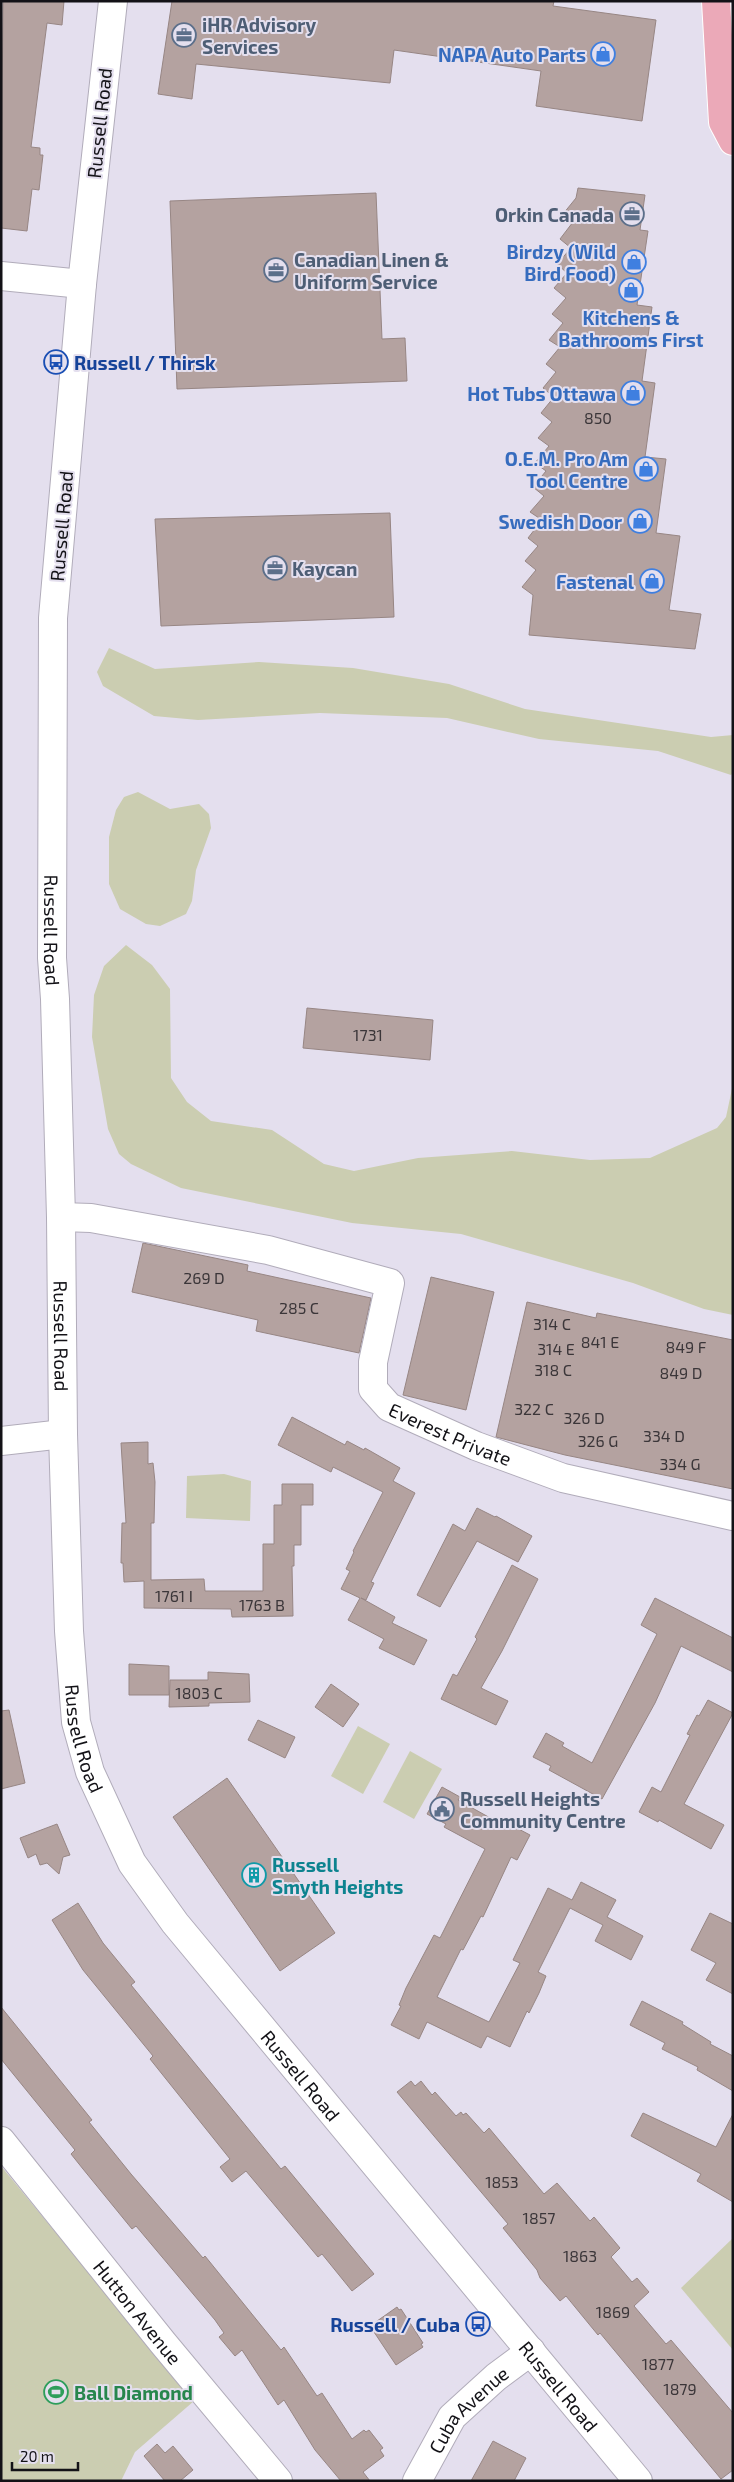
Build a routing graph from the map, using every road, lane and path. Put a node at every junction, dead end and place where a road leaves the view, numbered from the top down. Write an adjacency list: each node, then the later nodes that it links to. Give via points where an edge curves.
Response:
1 (113, 1): 5 (street, Russell Road)
2 (716, 1): 3 (main road, via 723,122)
3 (733, 142)
4 (1, 276): 5 (street)
5 (82, 284): 6 (street, Russell Road, via 53,618 52,958)
6 (61, 1217): 7 (street, Russell Road); 9 (street, Everest Private, via 91,1218 268,1250 390,1283 373,1362 373,1389 389,1407 476,1446 562,1478)
7 (62, 1434): 8 (street); 11 (street, Russell Road, via 69,1631 76,1722 90,1772 132,1863 175,1923)
8 (1, 1442)
9 (733, 1516)
10 (1, 2141): 12 (street, Hutton Avenue)
11 (530, 2351): 13 (street, Cuba Avenue, via 452,2417); 14 (street, Russell Road)
12 (278, 2481)
13 (417, 2481)
14 (638, 2481)

